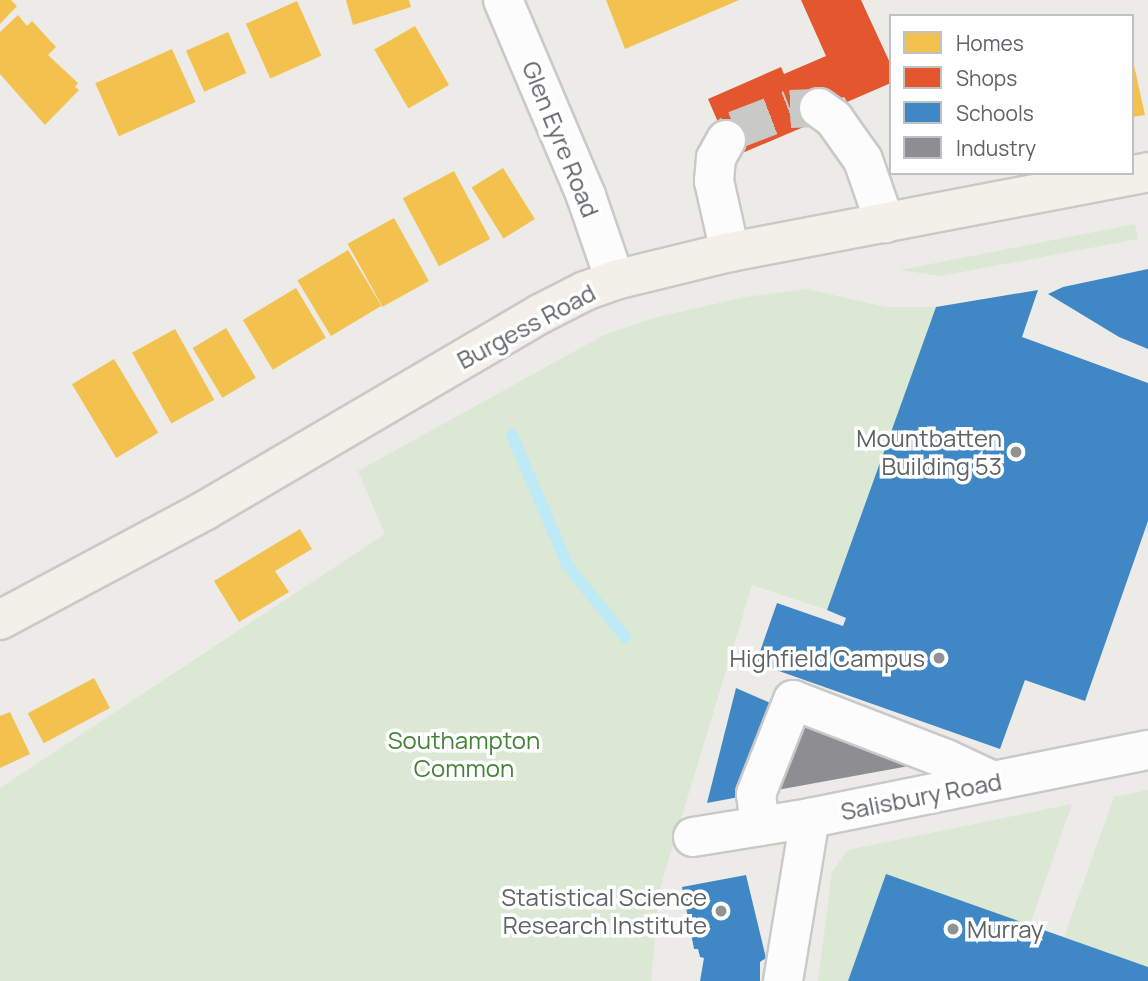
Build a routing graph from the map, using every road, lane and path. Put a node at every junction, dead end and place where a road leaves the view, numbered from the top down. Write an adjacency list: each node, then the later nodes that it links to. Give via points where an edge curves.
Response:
1 (503, 0): 7 (street, Glen Eyre Road, via 586,196)
2 (819, 108): 5 (street, via 834,118 863,160)
3 (726, 140): 6 (street, via 716,158 714,181)
4 (1133, 175): 5 (main road, Burgess Road)
5 (885, 223): 6 (main road, Burgess Road)
6 (730, 252): 7 (main road, Burgess Road)
7 (615, 280): 8 (main road, Burgess Road, via 548,310 204,511)
8 (0, 620)
9 (1148, 750): 10 (street, Salisbury Road)
10 (993, 781): 11 (street, Salisbury Road); 12 (street, via 793,700 757,794)
11 (810, 818): 12 (street, Salisbury Road); 14 (street)
12 (761, 826): 13 (street, Salisbury Road)
13 (693, 837)
14 (783, 981)

